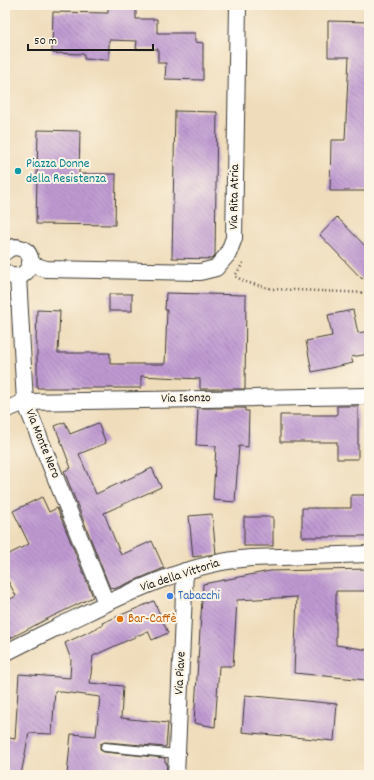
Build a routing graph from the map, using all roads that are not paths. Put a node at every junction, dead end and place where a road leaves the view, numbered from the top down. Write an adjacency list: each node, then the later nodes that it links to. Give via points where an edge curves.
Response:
1 (238, 5): 3 (street, Via Rita Atria, via 234,238 228,254 216,268 200,272 46,269)
2 (5, 252): 3 (street, via 11,248 21,248 28,254)
3 (30, 264): 4 (street, via 26,272)
4 (12, 274): 6 (street, Via Monte Nero)
5 (369, 396): 6 (street, Via Isonzo)
6 (25, 402): 7 (street, Via Isonzo); 10 (street, Via Monte Nero)
7 (5, 410)
8 (369, 554): 9 (street, Via della Vittoria, via 234,560)
9 (185, 571): 10 (street, Via della Vittoria); 13 (street, Via Piave)
10 (106, 603): 11 (street, Via della Vittoria)
11 (5, 653)
12 (105, 747): 13 (lane)
13 (177, 754): 14 (street, Via Piave)
14 (176, 775)

